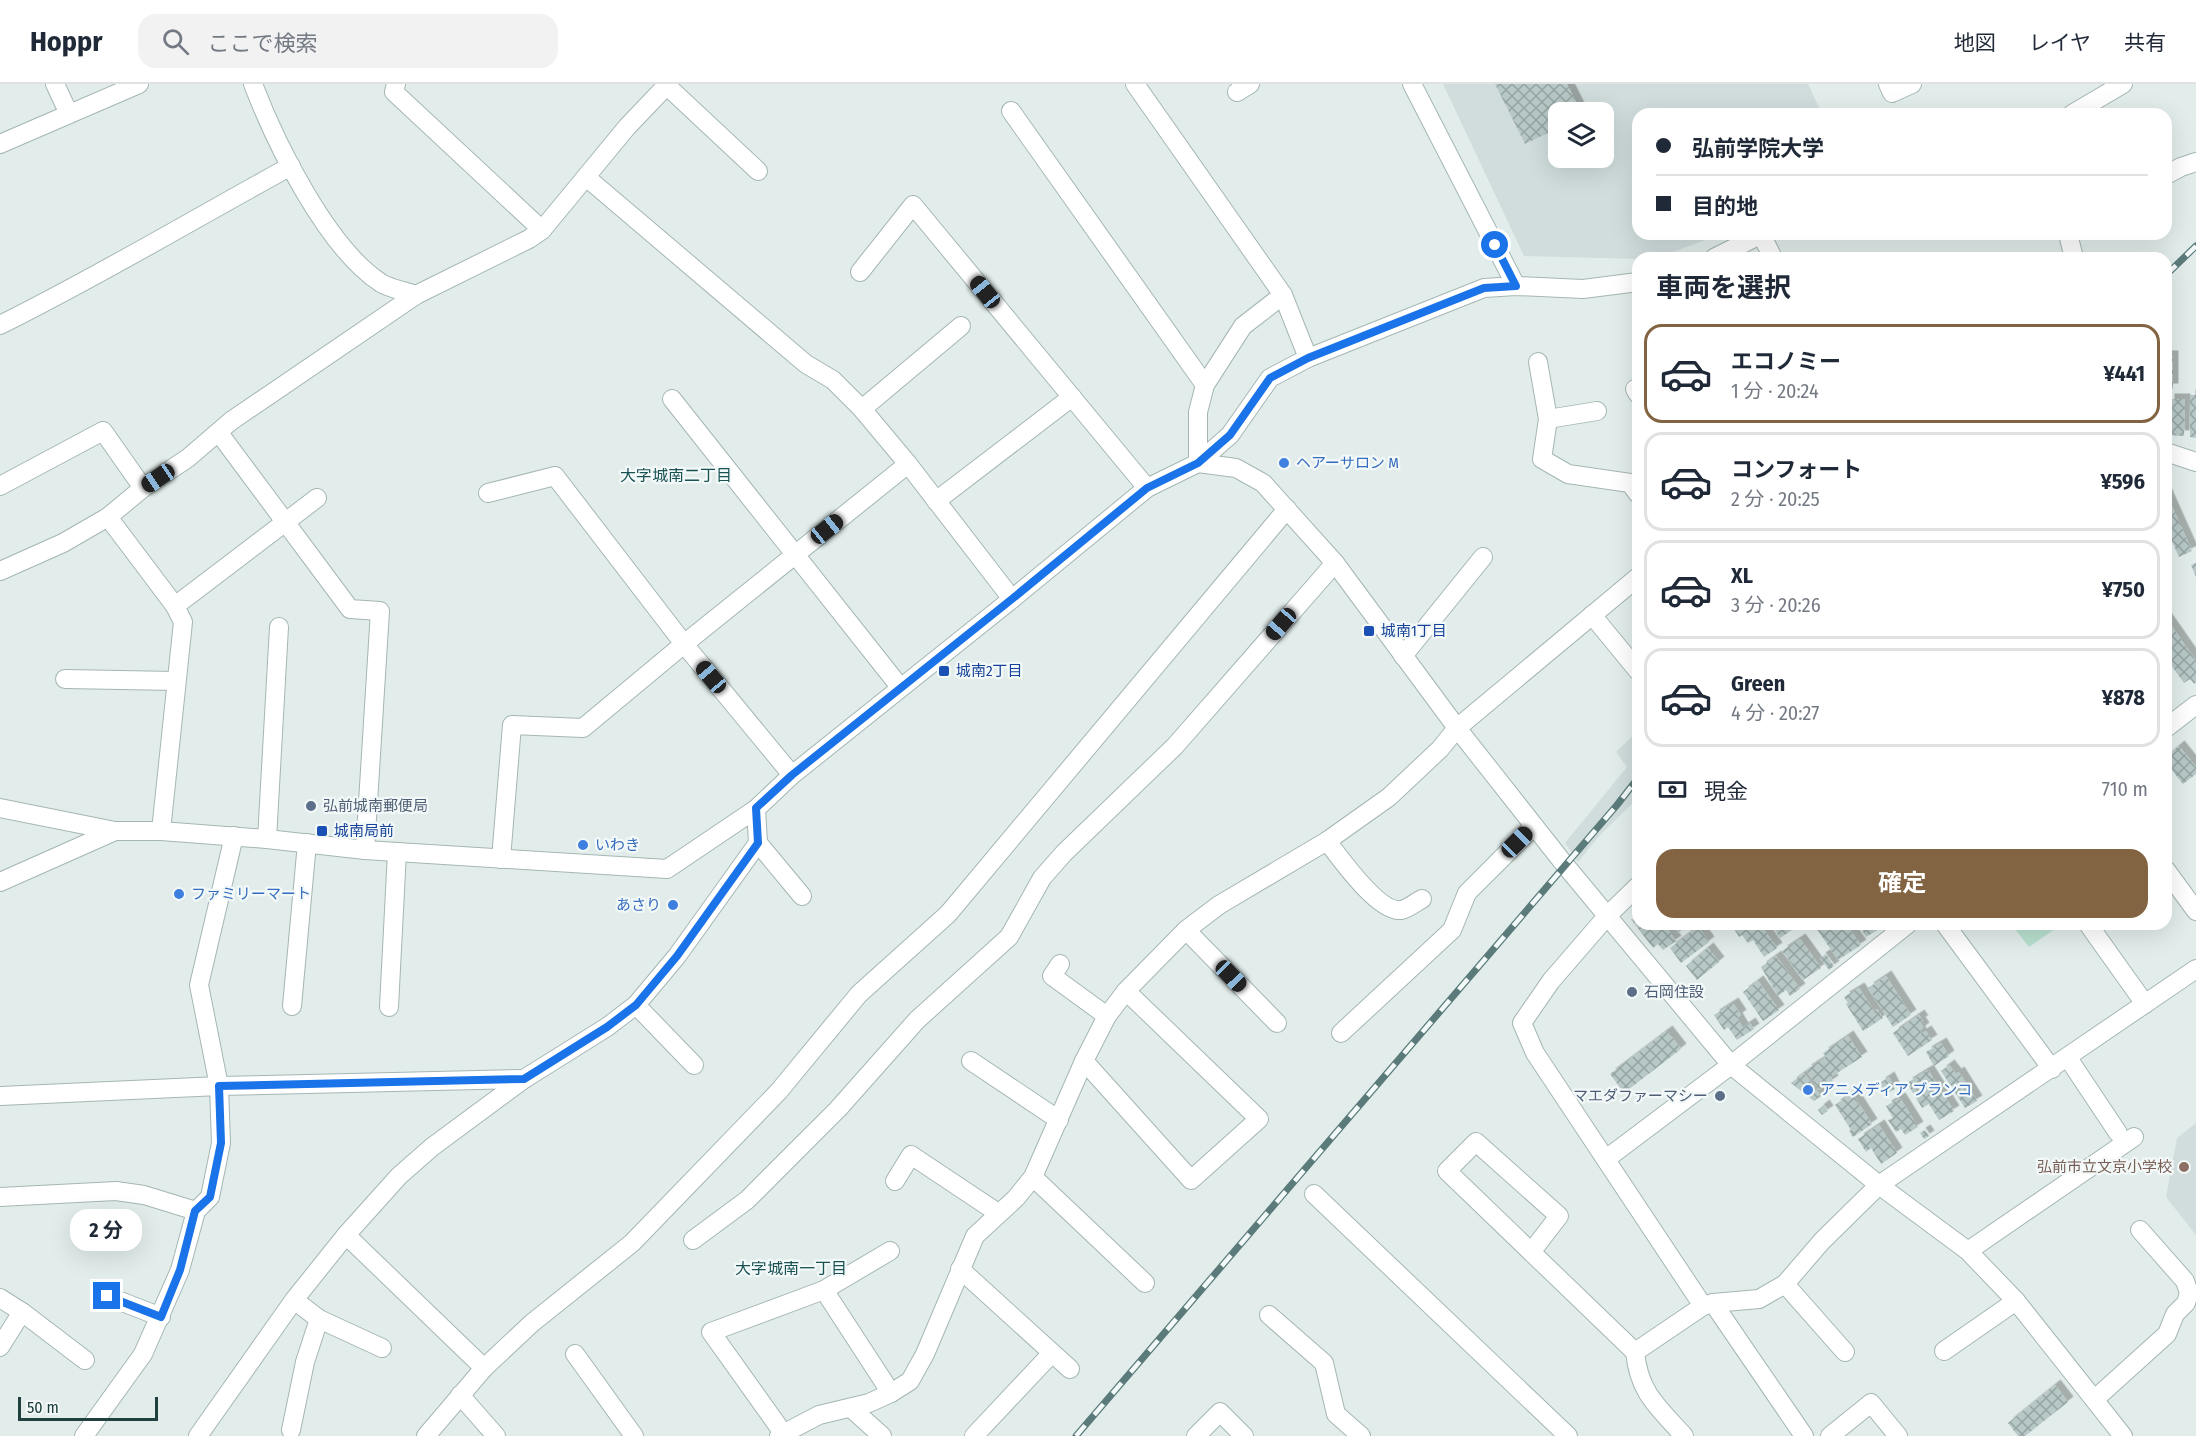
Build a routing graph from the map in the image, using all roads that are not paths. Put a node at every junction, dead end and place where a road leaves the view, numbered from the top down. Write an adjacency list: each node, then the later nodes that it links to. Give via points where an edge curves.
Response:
1 (55, 84): 13 (street)
2 (139, 84): 13 (street)
3 (253, 84): 16 (street)
4 (396, 84): 20 (street, via 394,92)
5 (1135, 84): 27 (street)
6 (1412, 84): 25 (street)
7 (1888, 84): 8 (street, via 1892,93)
8 (1912, 84)
9 (2123, 84): 11 (street)
10 (667, 85): 17 (street); 19 (street)
11 (2082, 108)
12 (1011, 111): 32 (street)
13 (69, 114): 14 (street)
14 (0, 144)
15 (2196, 162): 18 (street)
16 (291, 166): 26 (street, via 332,234 359,265 383,284); 28 (street, via 66,293)
17 (758, 171)
18 (2172, 172)
19 (586, 177): 20 (street); 35 (street, via 806,364 833,380)
20 (542, 230): 26 (street)
21 (1749, 240): 22 (street)
22 (1726, 252)
23 (860, 272): 33 (street, via 913,204)
24 (1632, 283): 25 (street, via 1584,289)
25 (1516, 286): 30 (street, via 1484,288)
26 (416, 295): 38 (street)
27 (1284, 295): 30 (street); 32 (street, via 1243,326)
28 (0, 325)
29 (961, 326): 35 (street)
30 (1308, 358): 41 (street, via 1270,378 1230,435)
31 (1538, 362): 37 (street)
32 (1205, 385): 41 (street, via 1198,412)
33 (1072, 398): 46 (street); 49 (street)
34 (672, 399): 53 (street)
35 (862, 409): 42 (street)
36 (1597, 411): 37 (street)
37 (1548, 419): 44 (street, via 1542,459 1568,474)
38 (219, 433): 45 (street); 52 (street)
39 (2172, 454): 40 (street)
40 (2196, 462)
41 (1198, 463): 46 (street); 50 (street, via 1236,468 1263,483)
42 (908, 464): 49 (street); 53 (street)
43 (0, 486): 45 (street, via 103,431)
44 (1632, 486)
45 (143, 488): 51 (street)
46 (1147, 488): 58 (street)
47 (488, 494): 62 (street, via 555,476)
48 (316, 498): 52 (street)
49 (936, 501): 58 (street)
50 (1287, 509): 55 (street); 151 (street, via 948,914 859,994 779,1091 632,1243 532,1323)
51 (108, 517): 56 (street, via 63,543); 59 (street)
52 (286, 524): 59 (street); 82 (street, via 350,609 381,611)
53 (795, 555): 62 (street); 67 (street)
54 (1483, 557): 63 (street)
55 (1335, 563): 63 (street); 126 (street, via 1175,746 1042,878 1009,937 917,1020 838,1109 747,1200)
56 (0, 571)
57 (1632, 582): 60 (street)
58 (1012, 599): 67 (street)
59 (176, 606): 66 (street, via 183,622)
60 (1592, 615): 64 (street); 70 (street)
61 (279, 627): 78 (street)
62 (684, 645): 71 (street); 84 (street, via 583,728 512,725)
63 (1403, 656): 70 (street)
64 (1632, 664)
65 (65, 680): 66 (street)
66 (176, 681): 76 (street)
67 (900, 687): 71 (street)
68 (2196, 705): 69 (street)
69 (2172, 723)
70 (1457, 728): 74 (street); 79 (street, via 1389,797)
71 (792, 775): 73 (street)
72 (0, 808): 75 (street)
73 (756, 808): 81 (street); 84 (street, via 667,869)
74 (1534, 826): 91 (street); 105 (street, via 1467,893 1452,930)
75 (115, 831): 76 (street); 86 (street)
76 (160, 831): 77 (street)
77 (234, 836): 78 (street); 113 (street, via 199,985)
78 (267, 839): 80 (street)
79 (1327, 841): 89 (street, via 1374,897 1389,908 1401,910); 92 (street, via 1219,905)
80 (308, 843): 82 (street); 101 (street)
81 (758, 843): 88 (street); 100 (street, via 684,947)
82 (365, 850): 83 (street)
83 (397, 852): 84 (street); 102 (street)
84 (501, 859)
85 (2172, 878): 90 (street)
86 (0, 882)
87 (1632, 892): 91 (street)
88 (802, 896)
89 (1422, 899)
90 (2196, 910)
91 (1608, 915): 110 (street); 116 (street, via 1551,981 1522,1023 1535,1053)
92 (1186, 930): 98 (street); 104 (street)
93 (1900, 930): 110 (street)
94 (1949, 930): 111 (street)
95 (2092, 930): 99 (street)
96 (1060, 964): 103 (street, via 1052,976)
97 (2196, 969): 99 (street)
98 (1126, 991): 103 (street); 108 (street, via 1259,1119 1191,1180)
99 (2145, 1004): 106 (street)
100 (636, 1005): 109 (street); 112 (street)
101 (291, 1006)
102 (389, 1007)
103 (1107, 1016): 108 (street)
104 (1277, 1023)
105 (1341, 1034)
106 (2068, 1058): 111 (street); 129 (street, via 2126,1135)
107 (971, 1060): 115 (street)
108 (1084, 1061): 115 (street)
109 (694, 1065)
110 (1731, 1065): 116 (street); 119 (street)
111 (2052, 1069): 119 (street)
112 (524, 1079): 113 (street); 125 (street, via 424,1154)
113 (219, 1086): 114 (street); 122 (street, via 221,1143 210,1197)
114 (0, 1096)
115 (1059, 1120): 117 (street)
116 (1606, 1159): 138 (street)
117 (1033, 1177): 123 (street); 131 (street)
118 (895, 1181): 123 (street, via 911,1155)
119 (1879, 1185): 129 (street); 132 (street)
120 (1314, 1194): 169 (street)
121 (0, 1197): 122 (street, via 116,1191)
122 (195, 1211): 141 (street, via 180,1270)
123 (998, 1213): 130 (street, via 975,1236)
124 (2140, 1230): 155 (street, via 2185,1281 2189,1293 2167,1335)
125 (346, 1235): 136 (street); 151 (street)
126 (693, 1240)
127 (890, 1251): 133 (street)
128 (1532, 1251): 128 (street, via 1447,1170 1476,1142 1559,1216); 146 (street)
129 (1968, 1251): 137 (street)
130 (960, 1269): 148 (street); 153 (street, via 910,1381)
131 (1145, 1283)
132 (1785, 1284): 138 (street, via 1759,1299); 147 (street)
133 (824, 1290): 153 (street); 159 (street, via 711,1332)
134 (107, 1296): 141 (street)
135 (0, 1298): 139 (street)
136 (294, 1300): 142 (street); 161 (street)
137 (2016, 1300): 145 (street); 155 (street)
138 (1708, 1304): 146 (street); 171 (street)
139 (22, 1312): 143 (street); 150 (street)
140 (1269, 1315): 168 (street, via 1324,1363 1336,1414)
141 (161, 1317): 160 (street, via 143,1354)
142 (319, 1319): 144 (street); 157 (street, via 304,1362)
143 (0, 1347)
144 (382, 1348)
145 (1944, 1351)
146 (1635, 1352): 170 (street, via 1637,1371 1648,1396)
147 (1845, 1352)
148 (1052, 1353): 152 (street); 165 (street)
149 (575, 1354): 158 (street)
150 (85, 1359)
151 (484, 1368): 154 (street)
152 (1070, 1369)
153 (891, 1393): 156 (street)
154 (460, 1395): 162 (street); 163 (street)
155 (2095, 1399): 174 (street)
156 (851, 1408): 159 (street, via 819,1415); 164 (street)
157 (291, 1430)
158 (627, 1434)
159 (781, 1434)
160 (84, 1436)
161 (198, 1436)
162 (426, 1436)
163 (496, 1436)
164 (882, 1436)
165 (974, 1436)
166 (1196, 1436): 167 (street, via 1220,1412)
167 (1244, 1436)
168 (1361, 1436)
169 (1568, 1436)
170 (1684, 1436)
171 (1804, 1436)
172 (1830, 1436): 173 (street, via 1871,1403)
173 (1898, 1436)
174 (2123, 1436)

